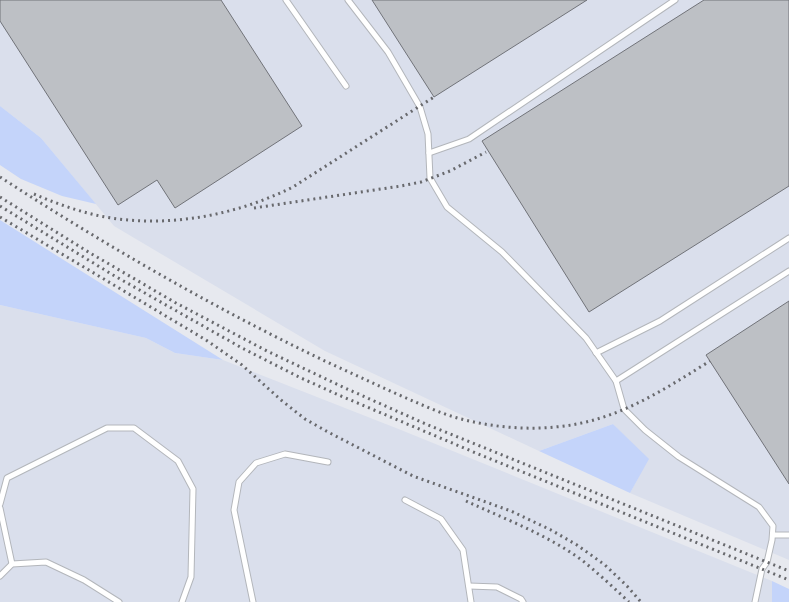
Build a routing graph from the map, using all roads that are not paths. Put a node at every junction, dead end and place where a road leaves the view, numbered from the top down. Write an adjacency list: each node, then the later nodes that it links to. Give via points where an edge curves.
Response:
1 (286, 0): 4 (lane)
2 (348, 0): 5 (lane, via 388,52 420,107 428,134)
3 (675, 0): 5 (lane, via 469,138)
4 (346, 86)
5 (429, 153): 8 (lane, via 430,178 447,207 502,252 586,338)
6 (789, 238): 8 (lane, via 660,321)
7 (789, 271): 9 (lane)
8 (596, 353): 9 (lane)
9 (616, 381): 14 (lane, via 624,409 645,430 679,457 758,507 773,526)
10 (328, 462): 21 (lane, via 285,454 256,463 239,482 234,510)
11 (405, 500): 18 (lane, via 441,519 463,550)
12 (0, 504): 20 (lane, via 7,478 107,428 134,428 178,461 193,489 191,577)
13 (0, 508): 16 (lane)
14 (773, 534): 15 (lane); 24 (lane)
15 (789, 535)
16 (12, 564): 17 (lane); 19 (lane, via 46,562 84,580)
17 (0, 576)
18 (469, 586): 22 (lane); 23 (lane, via 497,587)
19 (119, 602)
20 (182, 602)
21 (252, 602)
22 (471, 602)
23 (523, 602)
24 (755, 602)

